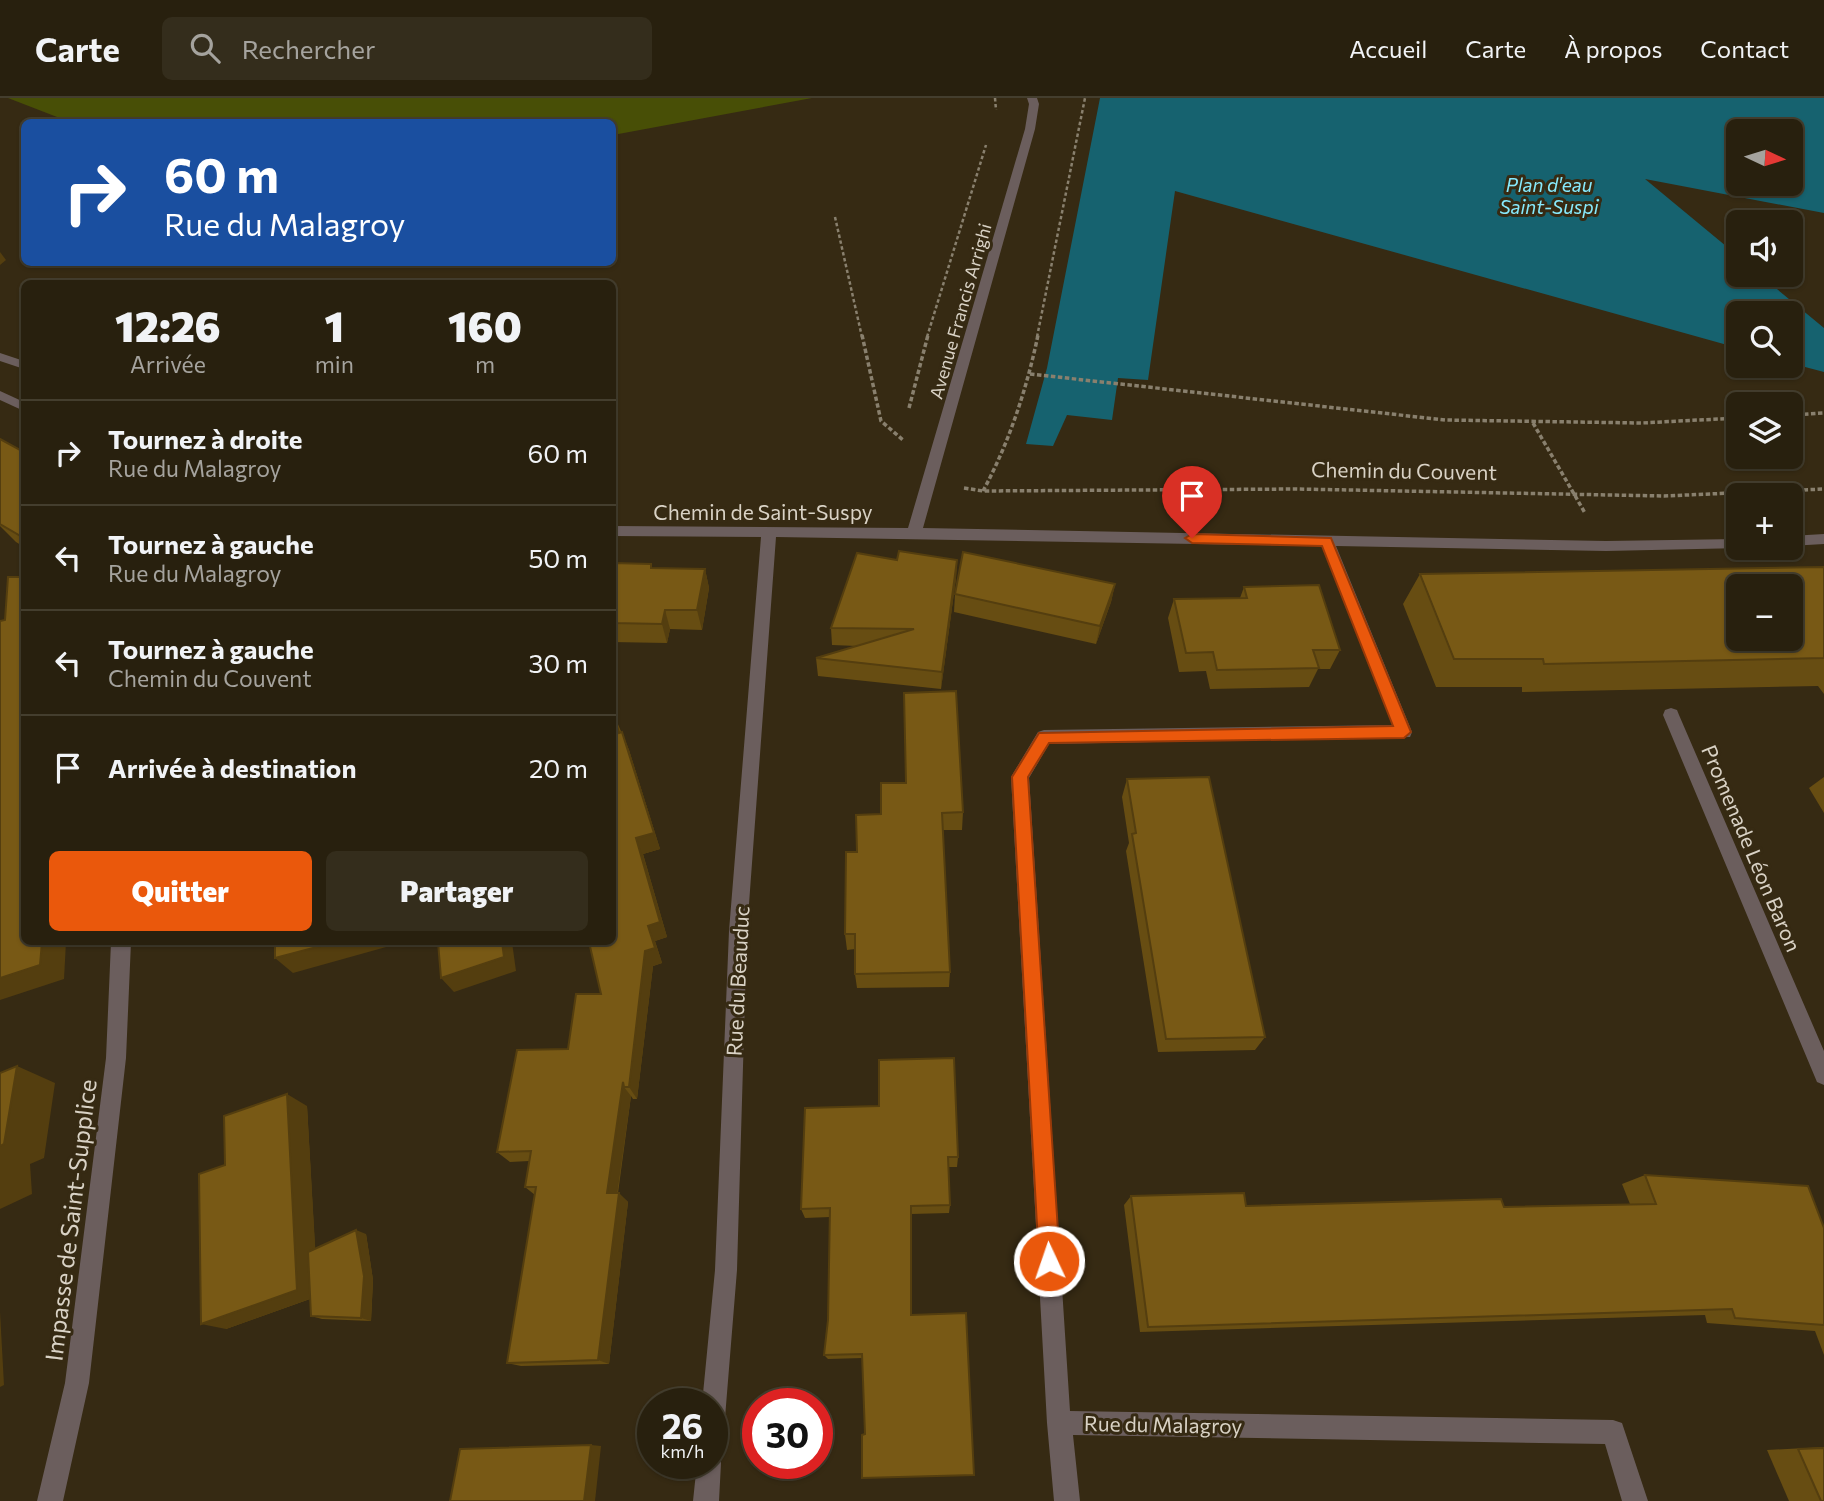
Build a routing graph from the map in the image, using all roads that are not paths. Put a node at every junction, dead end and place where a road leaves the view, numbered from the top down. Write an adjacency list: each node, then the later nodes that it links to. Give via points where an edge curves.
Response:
1 (1032, 98): 8 (street, Avenue Francis Arrighi, via 1030,130)
2 (0, 357): 3 (street)
3 (21, 364)
4 (0, 395): 5 (street)
5 (21, 406)
6 (616, 531): 7 (street, Chemin de Saint-Suspy)
7 (769, 533): 8 (street, Chemin de Saint-Suspy); 16 (street, Rue du Beauduc, via 738,932 726,1270)
8 (914, 533): 11 (street)
9 (1824, 539): 10 (street)
10 (1803, 540)
11 (1326, 541): 12 (street); 17 (street, Rue du Malagroy, via 1404,732 1044,737 1020,777)
12 (1726, 544)
13 (1671, 715): 15 (street, Promenade Léon Baron)
14 (121, 945): 19 (street, Impasse de Saint-Supplice, via 116,1058 77,1383)
15 (1824, 1075)
16 (716, 1388)
17 (1059, 1423): 21 (street); 22 (street, Rue du Malagroy, via 1613,1432)
18 (708, 1479): 20 (street)
19 (50, 1501)
20 (706, 1501)
21 (1067, 1501)
22 (1635, 1501)

